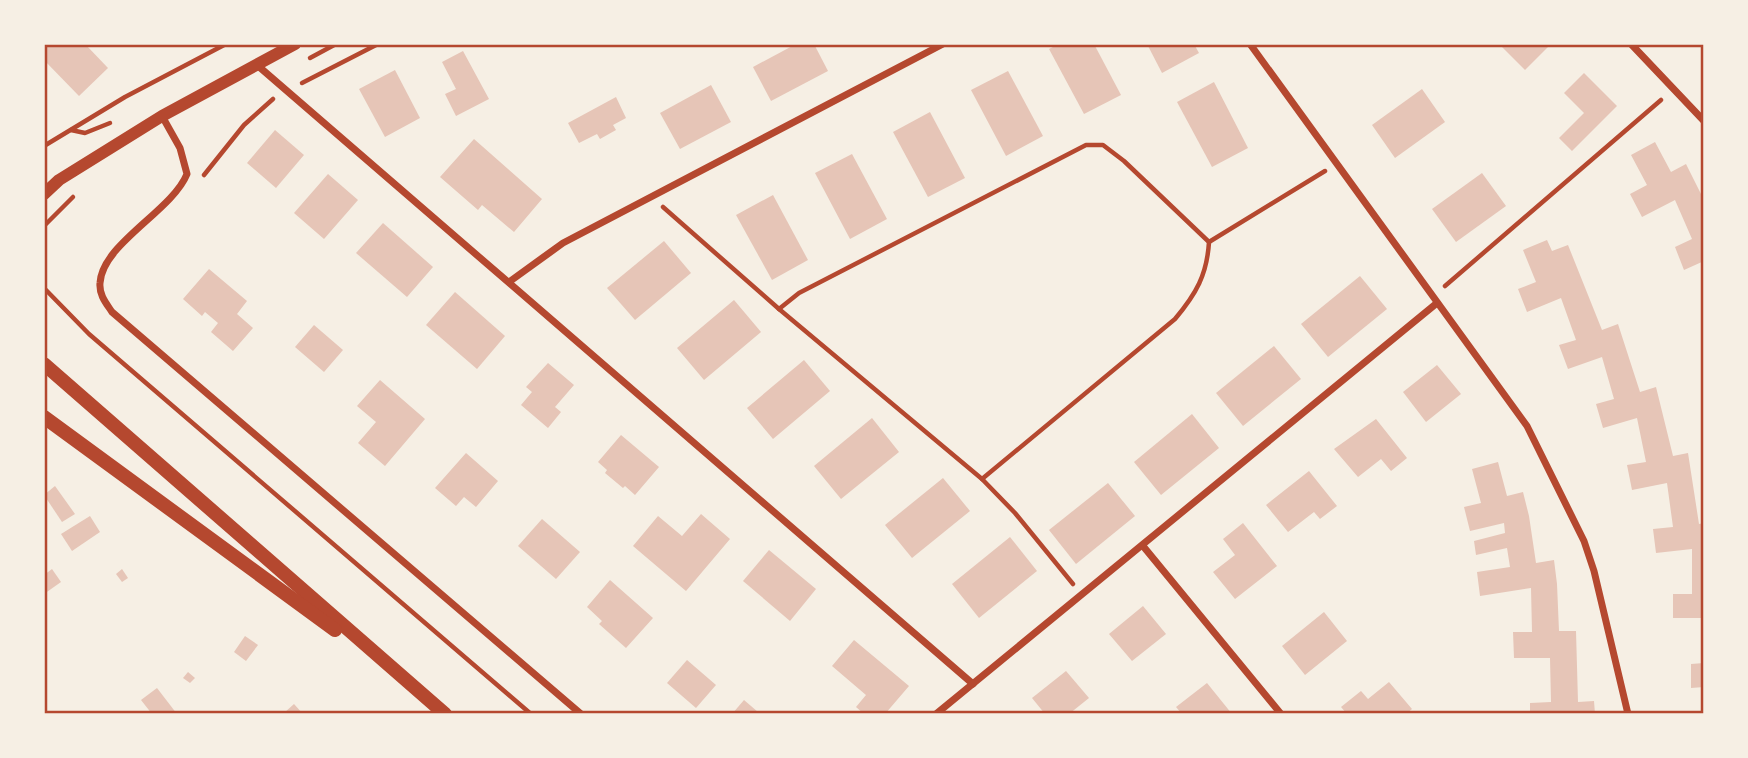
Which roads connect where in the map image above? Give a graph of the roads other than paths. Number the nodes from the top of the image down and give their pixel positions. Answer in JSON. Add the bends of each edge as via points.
{"nodes":[{"id":1,"x":295,"y":44,"type":"edge"},
{"id":2,"x":943,"y":44,"type":"edge"},
{"id":3,"x":1250,"y":44,"type":"edge"},
{"id":4,"x":1631,"y":44,"type":"edge"},
{"id":5,"x":257,"y":65,"type":"junction"},
{"id":6,"x":162,"y":116,"type":"junction"},
{"id":7,"x":1704,"y":121,"type":"edge"},
{"id":8,"x":44,"y":194,"type":"edge"},
{"id":9,"x":509,"y":282,"type":"junction"},
{"id":10,"x":1437,"y":303,"type":"junction"},
{"id":11,"x":44,"y":364,"type":"edge"},
{"id":12,"x":44,"y":416,"type":"edge"},
{"id":13,"x":1143,"y":546,"type":"junction"},
{"id":14,"x":973,"y":684,"type":"junction"},
{"id":15,"x":413,"y":687,"type":"junction"},
{"id":16,"x":445,"y":714,"type":"edge"},
{"id":17,"x":581,"y":714,"type":"edge"},
{"id":18,"x":936,"y":714,"type":"edge"},
{"id":19,"x":1282,"y":714,"type":"edge"},
{"id":20,"x":1628,"y":714,"type":"edge"}],
"edges":[{"from":1,"to":5,"type":"street"},
{"from":2,"to":9,"type":"street","via":[[563,243]]},
{"from":3,"to":10,"type":"street"},
{"from":4,"to":7,"type":"street"},
{"from":5,"to":6,"type":"street"},
{"from":5,"to":9,"type":"street"},
{"from":6,"to":8,"type":"street"},
{"from":6,"to":17,"type":"street","via":[[187,174],[184,183],[103,267],[102,296],[112,312]]},
{"from":9,"to":14,"type":"street"},
{"from":10,"to":13,"type":"street"},
{"from":10,"to":20,"type":"street","via":[[1527,426],[1570,511],[1594,571]]},
{"from":11,"to":15,"type":"main road"},
{"from":12,"to":15,"type":"main road"},
{"from":13,"to":14,"type":"street"},
{"from":13,"to":19,"type":"street"},
{"from":14,"to":18,"type":"street"},
{"from":15,"to":16,"type":"main road"}]}
